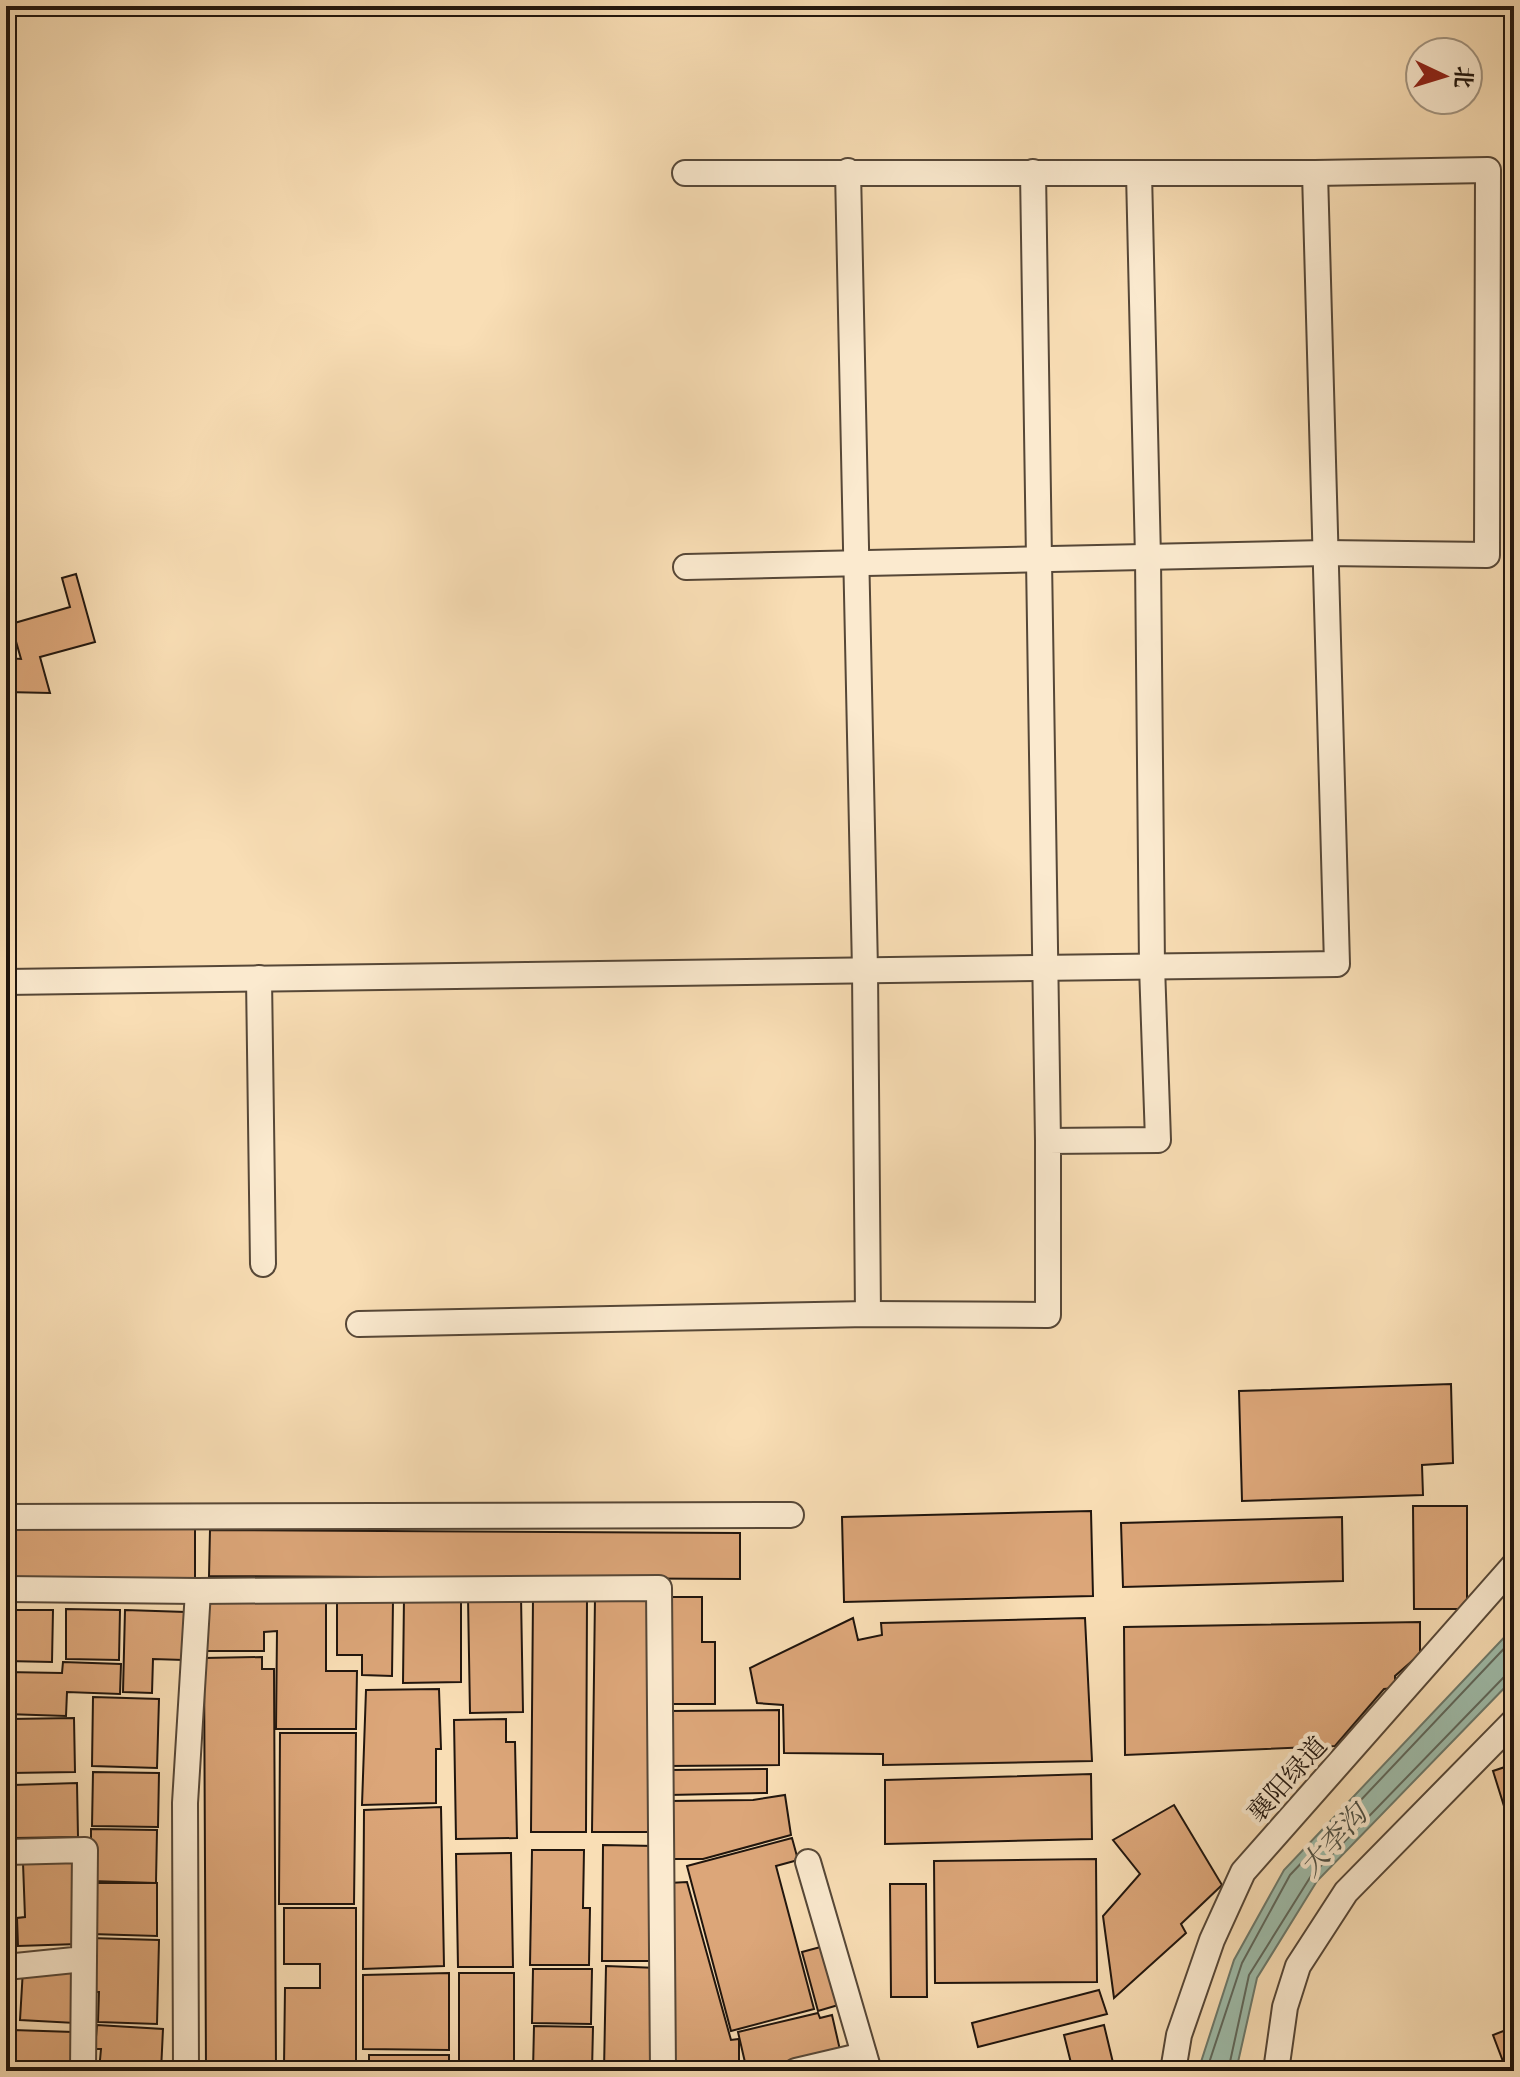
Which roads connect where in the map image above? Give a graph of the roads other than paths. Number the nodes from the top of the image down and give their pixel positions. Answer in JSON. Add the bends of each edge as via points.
{"nodes":[{"id":1,"x":848,"y":171,"type":"junction"},
{"id":2,"x":1033,"y":172,"type":"junction"},
{"id":3,"x":685,"y":173,"type":"dead end"},
{"id":4,"x":1139,"y":173,"type":"junction"},
{"id":5,"x":1315,"y":173,"type":"junction"},
{"id":6,"x":1325,"y":553,"type":"junction"},
{"id":7,"x":1148,"y":558,"type":"junction"},
{"id":8,"x":1039,"y":560,"type":"junction"},
{"id":9,"x":856,"y":563,"type":"junction"},
{"id":10,"x":686,"y":567,"type":"dead end"},
{"id":11,"x":1152,"y":966,"type":"junction"},
{"id":12,"x":1044,"y":969,"type":"junction"},
{"id":13,"x":865,"y":970,"type":"junction"},
{"id":14,"x":259,"y":978,"type":"junction"},
{"id":15,"x":6,"y":982,"type":"edge"},
{"id":16,"x":1048,"y":1141,"type":"junction"},
{"id":17,"x":263,"y":1264,"type":"dead end"},
{"id":18,"x":868,"y":1314,"type":"junction"},
{"id":19,"x":359,"y":1324,"type":"dead end"},
{"id":20,"x":791,"y":1515,"type":"dead end"},
{"id":21,"x":6,"y":1517,"type":"edge"},
{"id":22,"x":1514,"y":1565,"type":"edge"},
{"id":23,"x":6,"y":1589,"type":"edge"},
{"id":24,"x":198,"y":1591,"type":"junction"},
{"id":25,"x":1514,"y":1721,"type":"edge"},
{"id":26,"x":6,"y":1852,"type":"edge"},
{"id":27,"x":808,"y":1862,"type":"dead end"},
{"id":28,"x":84,"y":1959,"type":"junction"},
{"id":29,"x":6,"y":1967,"type":"edge"},
{"id":30,"x":867,"y":2063,"type":"edge"},
{"id":31,"x":83,"y":2071,"type":"edge"},
{"id":32,"x":186,"y":2071,"type":"edge"},
{"id":33,"x":663,"y":2071,"type":"edge"},
{"id":34,"x":796,"y":2071,"type":"edge"},
{"id":35,"x":1173,"y":2071,"type":"edge"},
{"id":36,"x":1276,"y":2071,"type":"edge"}],
"edges":[{"from":1,"to":2,"type":"street"},
{"from":1,"to":3,"type":"street"},
{"from":1,"to":9,"type":"street"},
{"from":2,"to":4,"type":"street"},
{"from":2,"to":8,"type":"street"},
{"from":4,"to":5,"type":"street"},
{"from":4,"to":7,"type":"street"},
{"from":5,"to":6,"type":"street"},
{"from":5,"to":6,"type":"street","via":[[1488,170],[1487,555]]},
{"from":6,"to":7,"type":"street"},
{"from":6,"to":11,"type":"street","via":[[1337,964]]},
{"from":7,"to":8,"type":"street"},
{"from":7,"to":11,"type":"street"},
{"from":8,"to":9,"type":"street"},
{"from":8,"to":12,"type":"street"},
{"from":9,"to":10,"type":"street"},
{"from":9,"to":13,"type":"street"},
{"from":11,"to":12,"type":"street"},
{"from":11,"to":16,"type":"street","via":[[1158,1140]]},
{"from":12,"to":13,"type":"street"},
{"from":12,"to":16,"type":"street"},
{"from":13,"to":14,"type":"street"},
{"from":13,"to":18,"type":"street"},
{"from":14,"to":15,"type":"street"},
{"from":14,"to":17,"type":"street"},
{"from":16,"to":18,"type":"street","via":[[1048,1315]]},
{"from":18,"to":19,"type":"street"},
{"from":20,"to":21,"type":"street"},
{"from":22,"to":35,"type":"street","name":"襄阳绿道","via":[[1243,1872],[1212,1940],[1179,2035]]},
{"from":23,"to":24,"type":"street"},
{"from":24,"to":32,"type":"street","via":[[185,1803]]},
{"from":24,"to":33,"type":"street","via":[[659,1588]]},
{"from":25,"to":36,"type":"street","via":[[1346,1892],[1298,1966],[1285,2007]]},
{"from":26,"to":28,"type":"street","via":[[85,1850]]},
{"from":27,"to":30,"type":"street"},
{"from":28,"to":29,"type":"street"},
{"from":28,"to":31,"type":"street"},
{"from":30,"to":34,"type":"street"}]}
